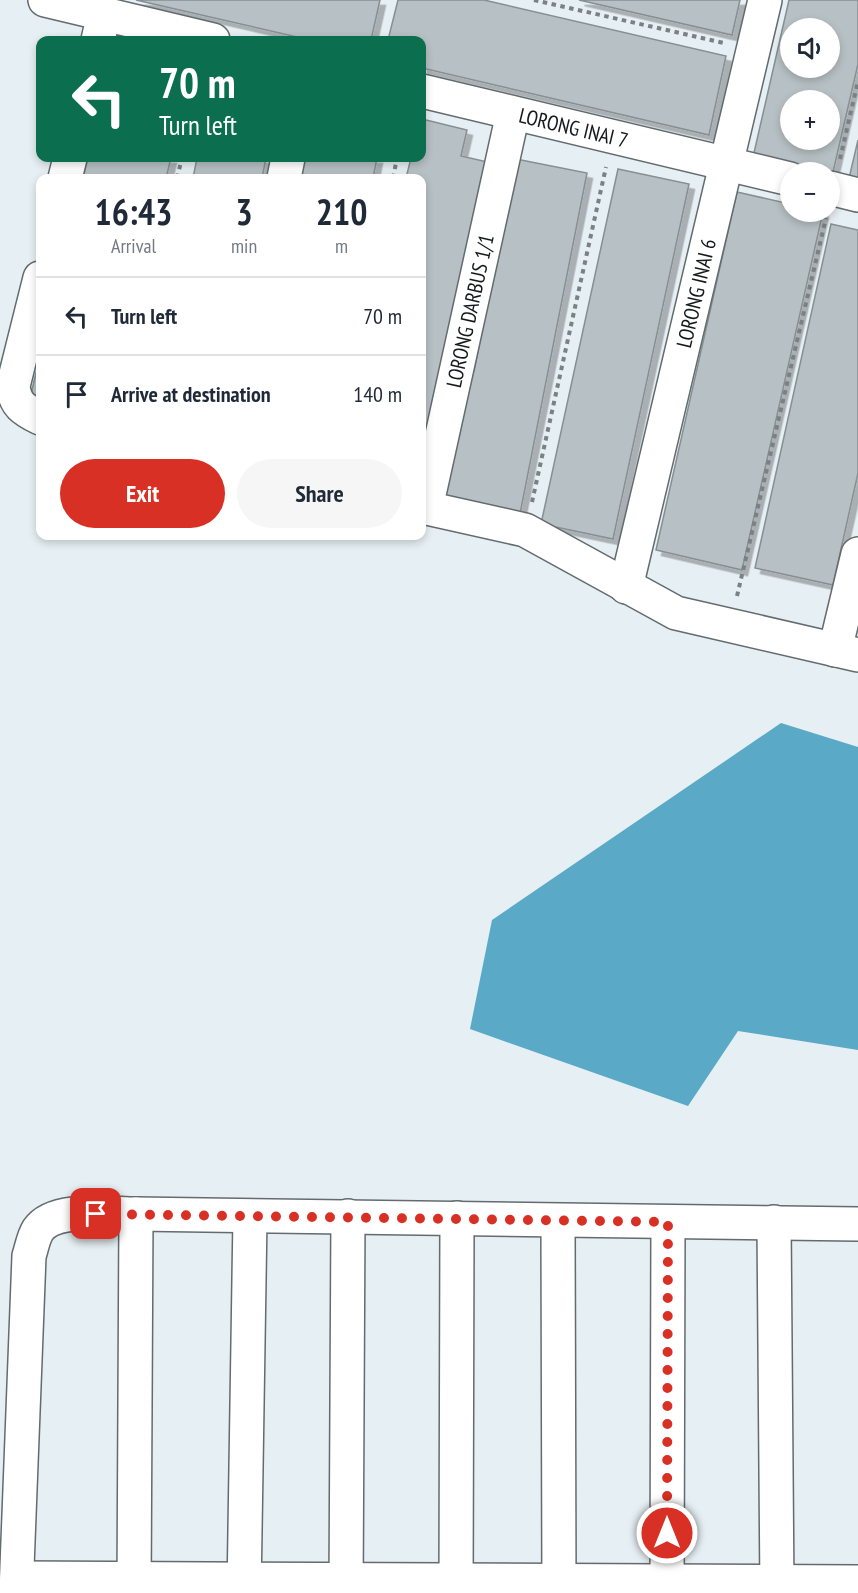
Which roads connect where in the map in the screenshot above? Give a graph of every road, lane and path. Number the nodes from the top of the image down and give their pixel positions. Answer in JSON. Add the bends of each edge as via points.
{"nodes":[{"id":1,"x":45,"y":0,"type":"edge"},
{"id":2,"x":534,"y":0,"type":"edge"},
{"id":3,"x":765,"y":0,"type":"edge"},
{"id":4,"x":101,"y":27,"type":"edge"},
{"id":5,"x":179,"y":36,"type":"edge"},
{"id":6,"x":753,"y":50,"type":"junction"},
{"id":7,"x":858,"y":81,"type":"edge"},
{"id":8,"x":426,"y":92,"type":"edge"},
{"id":9,"x":513,"y":113,"type":"junction"},
{"id":10,"x":612,"y":137,"type":"junction"},
{"id":11,"x":725,"y":164,"type":"junction"},
{"id":12,"x":780,"y":177,"type":"edge"},
{"id":13,"x":840,"y":180,"type":"edge"},
{"id":14,"x":831,"y":222,"type":"edge"},
{"id":15,"x":36,"y":294,"type":"edge"},
{"id":16,"x":30,"y":412,"type":"edge"},
{"id":17,"x":426,"y":498,"type":"edge"},
{"id":18,"x":426,"y":507,"type":"edge"},
{"id":19,"x":525,"y":530,"type":"junction"},
{"id":20,"x":858,"y":554,"type":"edge"},
{"id":21,"x":626,"y":587,"type":"junction"},
{"id":22,"x":730,"y":626,"type":"junction"},
{"id":23,"x":846,"y":653,"type":"edge"},
{"id":24,"x":136,"y":1214,"type":"junction"},
{"id":25,"x":348,"y":1216,"type":"junction"},
{"id":26,"x":250,"y":1217,"type":"junction"},
{"id":27,"x":457,"y":1218,"type":"junction"},
{"id":28,"x":558,"y":1222,"type":"junction"},
{"id":29,"x":668,"y":1222,"type":"junction"},
{"id":30,"x":774,"y":1222,"type":"junction"},
{"id":31,"x":858,"y":1224,"type":"edge"},
{"id":32,"x":858,"y":1582,"type":"edge"},
{"id":33,"x":17,"y":1586,"type":"edge"},
{"id":34,"x":134,"y":1586,"type":"edge"},
{"id":35,"x":244,"y":1586,"type":"edge"},
{"id":36,"x":346,"y":1586,"type":"edge"},
{"id":37,"x":456,"y":1586,"type":"edge"},
{"id":38,"x":559,"y":1586,"type":"edge"},
{"id":39,"x":667,"y":1587,"type":"edge"},
{"id":40,"x":777,"y":1587,"type":"edge"}],
"edges":[{"from":1,"to":4,"type":"street"},
{"from":2,"to":6,"type":"path"},
{"from":3,"to":6,"type":"street","name":"LORONG INAI 6"},
{"from":4,"to":5,"type":"street"},
{"from":6,"to":11,"type":"street","name":"LORONG INAI 6"},
{"from":7,"to":13,"type":"path"},
{"from":8,"to":9,"type":"street","name":"LORONG INAI 7"},
{"from":9,"to":10,"type":"street","name":"LORONG INAI 7"},
{"from":9,"to":17,"type":"street","name":"LORONG DARBUS 1/1"},
{"from":10,"to":11,"type":"street","name":"LORONG INAI 7"},
{"from":10,"to":19,"type":"path"},
{"from":11,"to":12,"type":"street","name":"LORONG INAI 7"},
{"from":11,"to":21,"type":"street","name":"LORONG INAI 6"},
{"from":14,"to":22,"type":"path"},
{"from":15,"to":16,"type":"street","via":[[13,386],[14,398]]},
{"from":18,"to":19,"type":"street"},
{"from":19,"to":21,"type":"street"},
{"from":20,"to":23,"type":"street"},
{"from":21,"to":22,"type":"street","via":[[676,613]]},
{"from":22,"to":23,"type":"street"},
{"from":24,"to":26,"type":"street"},
{"from":24,"to":33,"type":"street","via":[[60,1215],[44,1224],[33,1239],[29,1256]]},
{"from":24,"to":34,"type":"street"},
{"from":25,"to":26,"type":"street"},
{"from":25,"to":27,"type":"street"},
{"from":25,"to":36,"type":"street"},
{"from":26,"to":35,"type":"street"},
{"from":27,"to":28,"type":"street"},
{"from":27,"to":37,"type":"street"},
{"from":28,"to":29,"type":"street"},
{"from":28,"to":38,"type":"street"},
{"from":29,"to":30,"type":"street"},
{"from":29,"to":39,"type":"street"},
{"from":30,"to":31,"type":"street"},
{"from":30,"to":40,"type":"street"},
{"from":32,"to":40,"type":"street"},
{"from":33,"to":34,"type":"street"},
{"from":34,"to":35,"type":"street"},
{"from":35,"to":36,"type":"street"},
{"from":36,"to":37,"type":"street"},
{"from":37,"to":38,"type":"street"},
{"from":38,"to":39,"type":"street"},
{"from":39,"to":40,"type":"street"}]}
